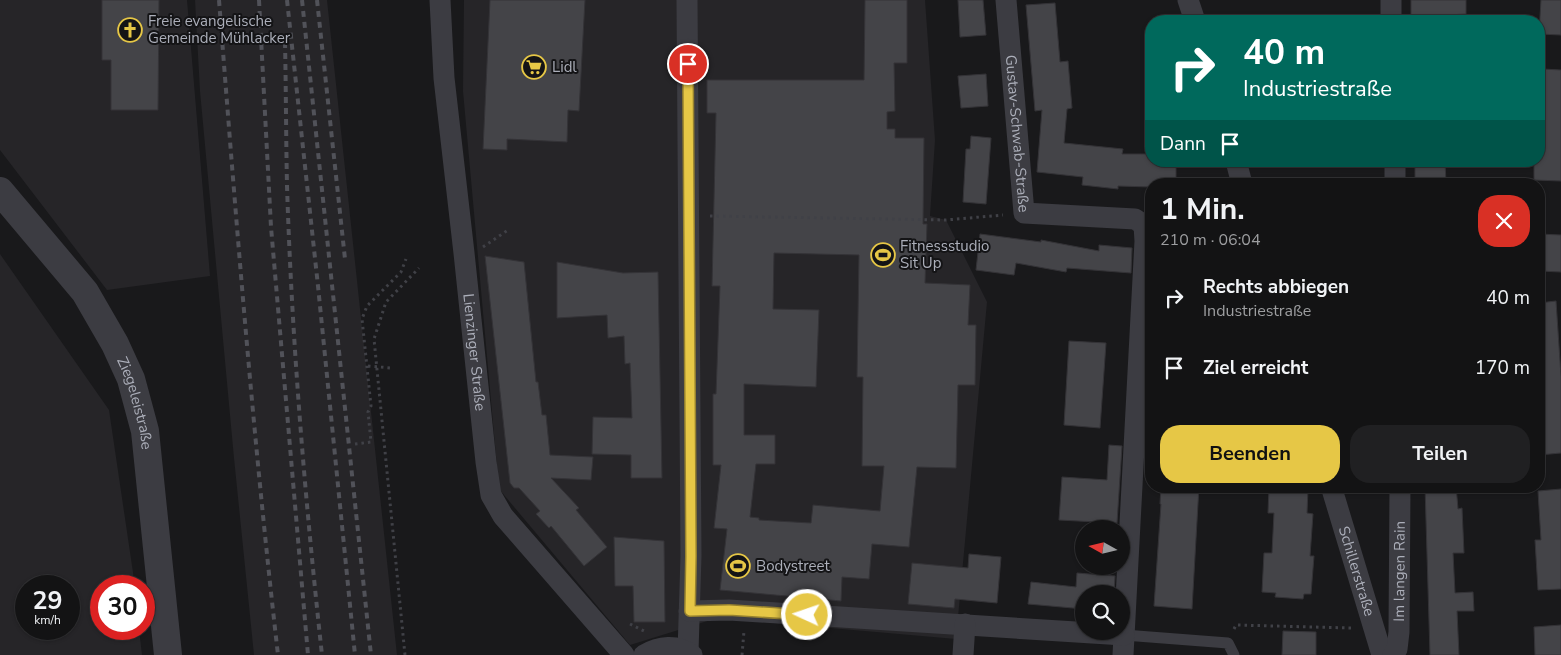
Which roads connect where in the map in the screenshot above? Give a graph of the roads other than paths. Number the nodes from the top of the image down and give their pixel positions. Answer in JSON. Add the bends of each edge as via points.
{"nodes":[{"id":1,"x":440,"y":0,"type":"edge"},
{"id":2,"x":687,"y":0,"type":"edge"},
{"id":3,"x":1006,"y":0,"type":"edge"},
{"id":4,"x":1188,"y":0,"type":"edge"},
{"id":5,"x":1390,"y":0,"type":"edge"},
{"id":6,"x":1192,"y":15,"type":"edge"},
{"id":7,"x":1391,"y":15,"type":"edge"},
{"id":8,"x":0,"y":191,"type":"edge"},
{"id":9,"x":1145,"y":233,"type":"edge"},
{"id":10,"x":1145,"y":259,"type":"edge"},
{"id":11,"x":1333,"y":493,"type":"edge"},
{"id":12,"x":1400,"y":493,"type":"edge"},
{"id":13,"x":690,"y":611,"type":"junction"},
{"id":14,"x":965,"y":624,"type":"junction"},
{"id":15,"x":1123,"y":645,"type":"edge"},
{"id":16,"x":690,"y":653,"type":"edge"},
{"id":17,"x":168,"y":655,"type":"edge"},
{"id":18,"x":624,"y":655,"type":"edge"},
{"id":19,"x":644,"y":655,"type":"edge"},
{"id":20,"x":963,"y":655,"type":"edge"},
{"id":21,"x":1234,"y":655,"type":"edge"},
{"id":22,"x":1382,"y":655,"type":"edge"},
{"id":23,"x":1393,"y":655,"type":"edge"}],
"edges":[{"from":1,"to":18,"type":"street","name":"Lienzinger Straße","via":[[444,78],[491,495],[503,516]]},
{"from":2,"to":13,"type":"street"},
{"from":3,"to":9,"type":"street","name":"Gustav-Schwab-Straße","via":[[1024,213],[1135,219],[1144,225]]},
{"from":4,"to":6,"type":"street"},
{"from":5,"to":7,"type":"street"},
{"from":8,"to":17,"type":"street","name":"Ziegeleistraße","via":[[85,292],[131,379],[145,431]]},
{"from":10,"to":15,"type":"street","name":"Gustav-Schwab-Straße"},
{"from":11,"to":22,"type":"street","name":"Schillerstraße"},
{"from":12,"to":23,"type":"street","name":"Im langen Rain","via":[[1399,632]]},
{"from":13,"to":14,"type":"street","via":[[729,610]]},
{"from":13,"to":16,"type":"street"},
{"from":14,"to":15,"type":"street"},
{"from":14,"to":20,"type":"street"},
{"from":15,"to":21,"type":"lane","via":[[1228,643]]},
{"from":16,"to":19,"type":"street","via":[[664,647]]}]}
